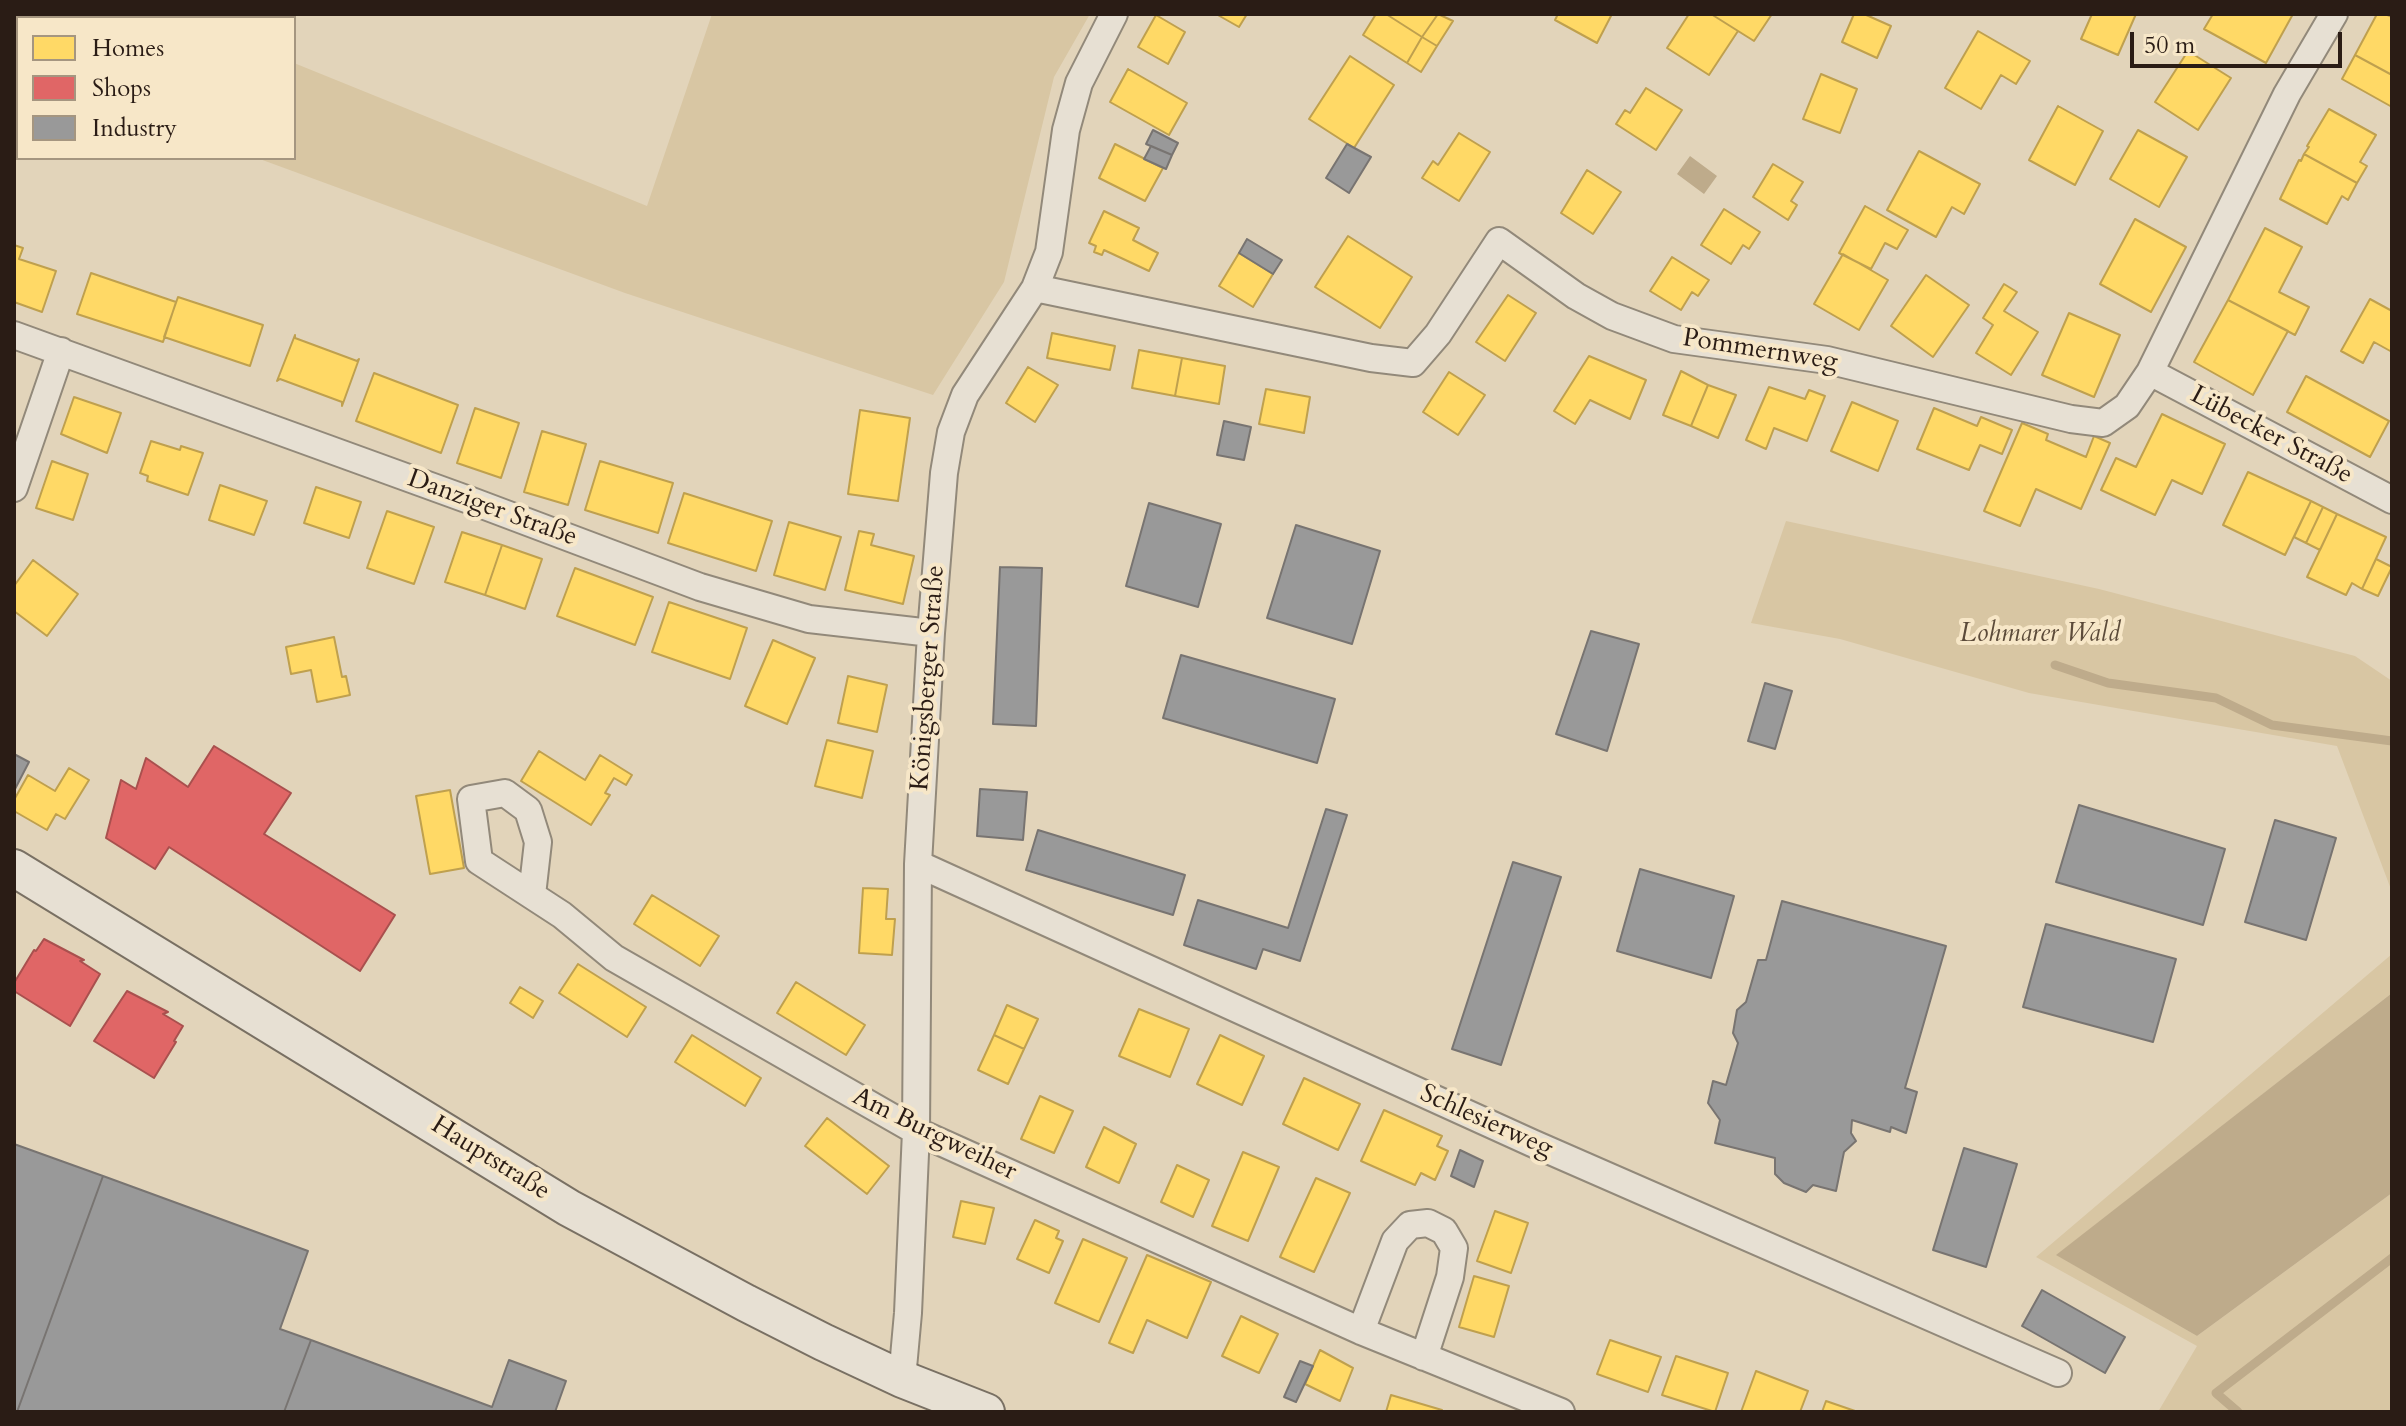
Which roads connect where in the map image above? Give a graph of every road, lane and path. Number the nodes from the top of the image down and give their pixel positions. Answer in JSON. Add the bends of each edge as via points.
{"nodes":[{"id":1,"x":1114,"y":14,"type":"edge"},
{"id":2,"x":2334,"y":14,"type":"edge"},
{"id":3,"x":1035,"y":288,"type":"junction"},
{"id":4,"x":14,"y":335,"type":"edge"},
{"id":5,"x":61,"y":351,"type":"junction"},
{"id":6,"x":2150,"y":372,"type":"junction"},
{"id":7,"x":14,"y":488,"type":"edge"},
{"id":8,"x":2392,"y":500,"type":"edge"},
{"id":9,"x":931,"y":633,"type":"junction"},
{"id":10,"x":918,"y":864,"type":"junction"},
{"id":11,"x":14,"y":868,"type":"edge"},
{"id":12,"x":532,"y":895,"type":"dead end"},
{"id":13,"x":916,"y":1131,"type":"junction"},
{"id":14,"x":1361,"y":1331,"type":"junction"},
{"id":15,"x":1424,"y":1357,"type":"junction"},
{"id":16,"x":2058,"y":1373,"type":"dead end"},
{"id":17,"x":902,"y":1379,"type":"junction"},
{"id":18,"x":986,"y":1412,"type":"edge"},
{"id":19,"x":1561,"y":1412,"type":"edge"}],
"edges":[{"from":1,"to":3,"type":"street","name":"Königsberger Straße","via":[[1079,83],[1066,130],[1049,252]]},
{"from":2,"to":6,"type":"street","name":"Pommernweg","via":[[2287,94]]},
{"from":3,"to":6,"type":"street","name":"Pommernweg","via":[[1413,363],[1499,241],[1576,296],[1674,339],[1827,360],[2071,419],[2103,423],[2127,406]]},
{"from":3,"to":9,"type":"street","name":"Königsberger Straße","via":[[965,395],[951,432]]},
{"from":4,"to":5,"type":"street","name":"Danziger Straße"},
{"from":5,"to":7,"type":"street"},
{"from":5,"to":9,"type":"street","name":"Danziger Straße","via":[[700,587],[809,619]]},
{"from":6,"to":8,"type":"street","name":"Lübecker Straße"},
{"from":9,"to":10,"type":"street","name":"Königsberger Straße"},
{"from":10,"to":13,"type":"street","name":"Königsberger Straße"},
{"from":10,"to":16,"type":"street","name":"Schlesierweg","via":[[1532,1143]]},
{"from":11,"to":17,"type":"main road","name":"Hauptstraße","via":[[569,1208],[758,1310]]},
{"from":12,"to":13,"type":"street","name":"Am Burgweiher","via":[[614,958]]},
{"from":13,"to":14,"type":"street","name":"Am Burgweiher"},
{"from":13,"to":17,"type":"street","name":"Königsberger Straße"},
{"from":14,"to":15,"type":"street","name":"Am Burgweiher"},
{"from":14,"to":15,"type":"street","via":[[1395,1241],[1410,1225],[1428,1223],[1444,1231],[1454,1248]]},
{"from":15,"to":19,"type":"street","name":"Am Burgweiher"},
{"from":17,"to":18,"type":"main road","name":"Hauptstraße"}]}
